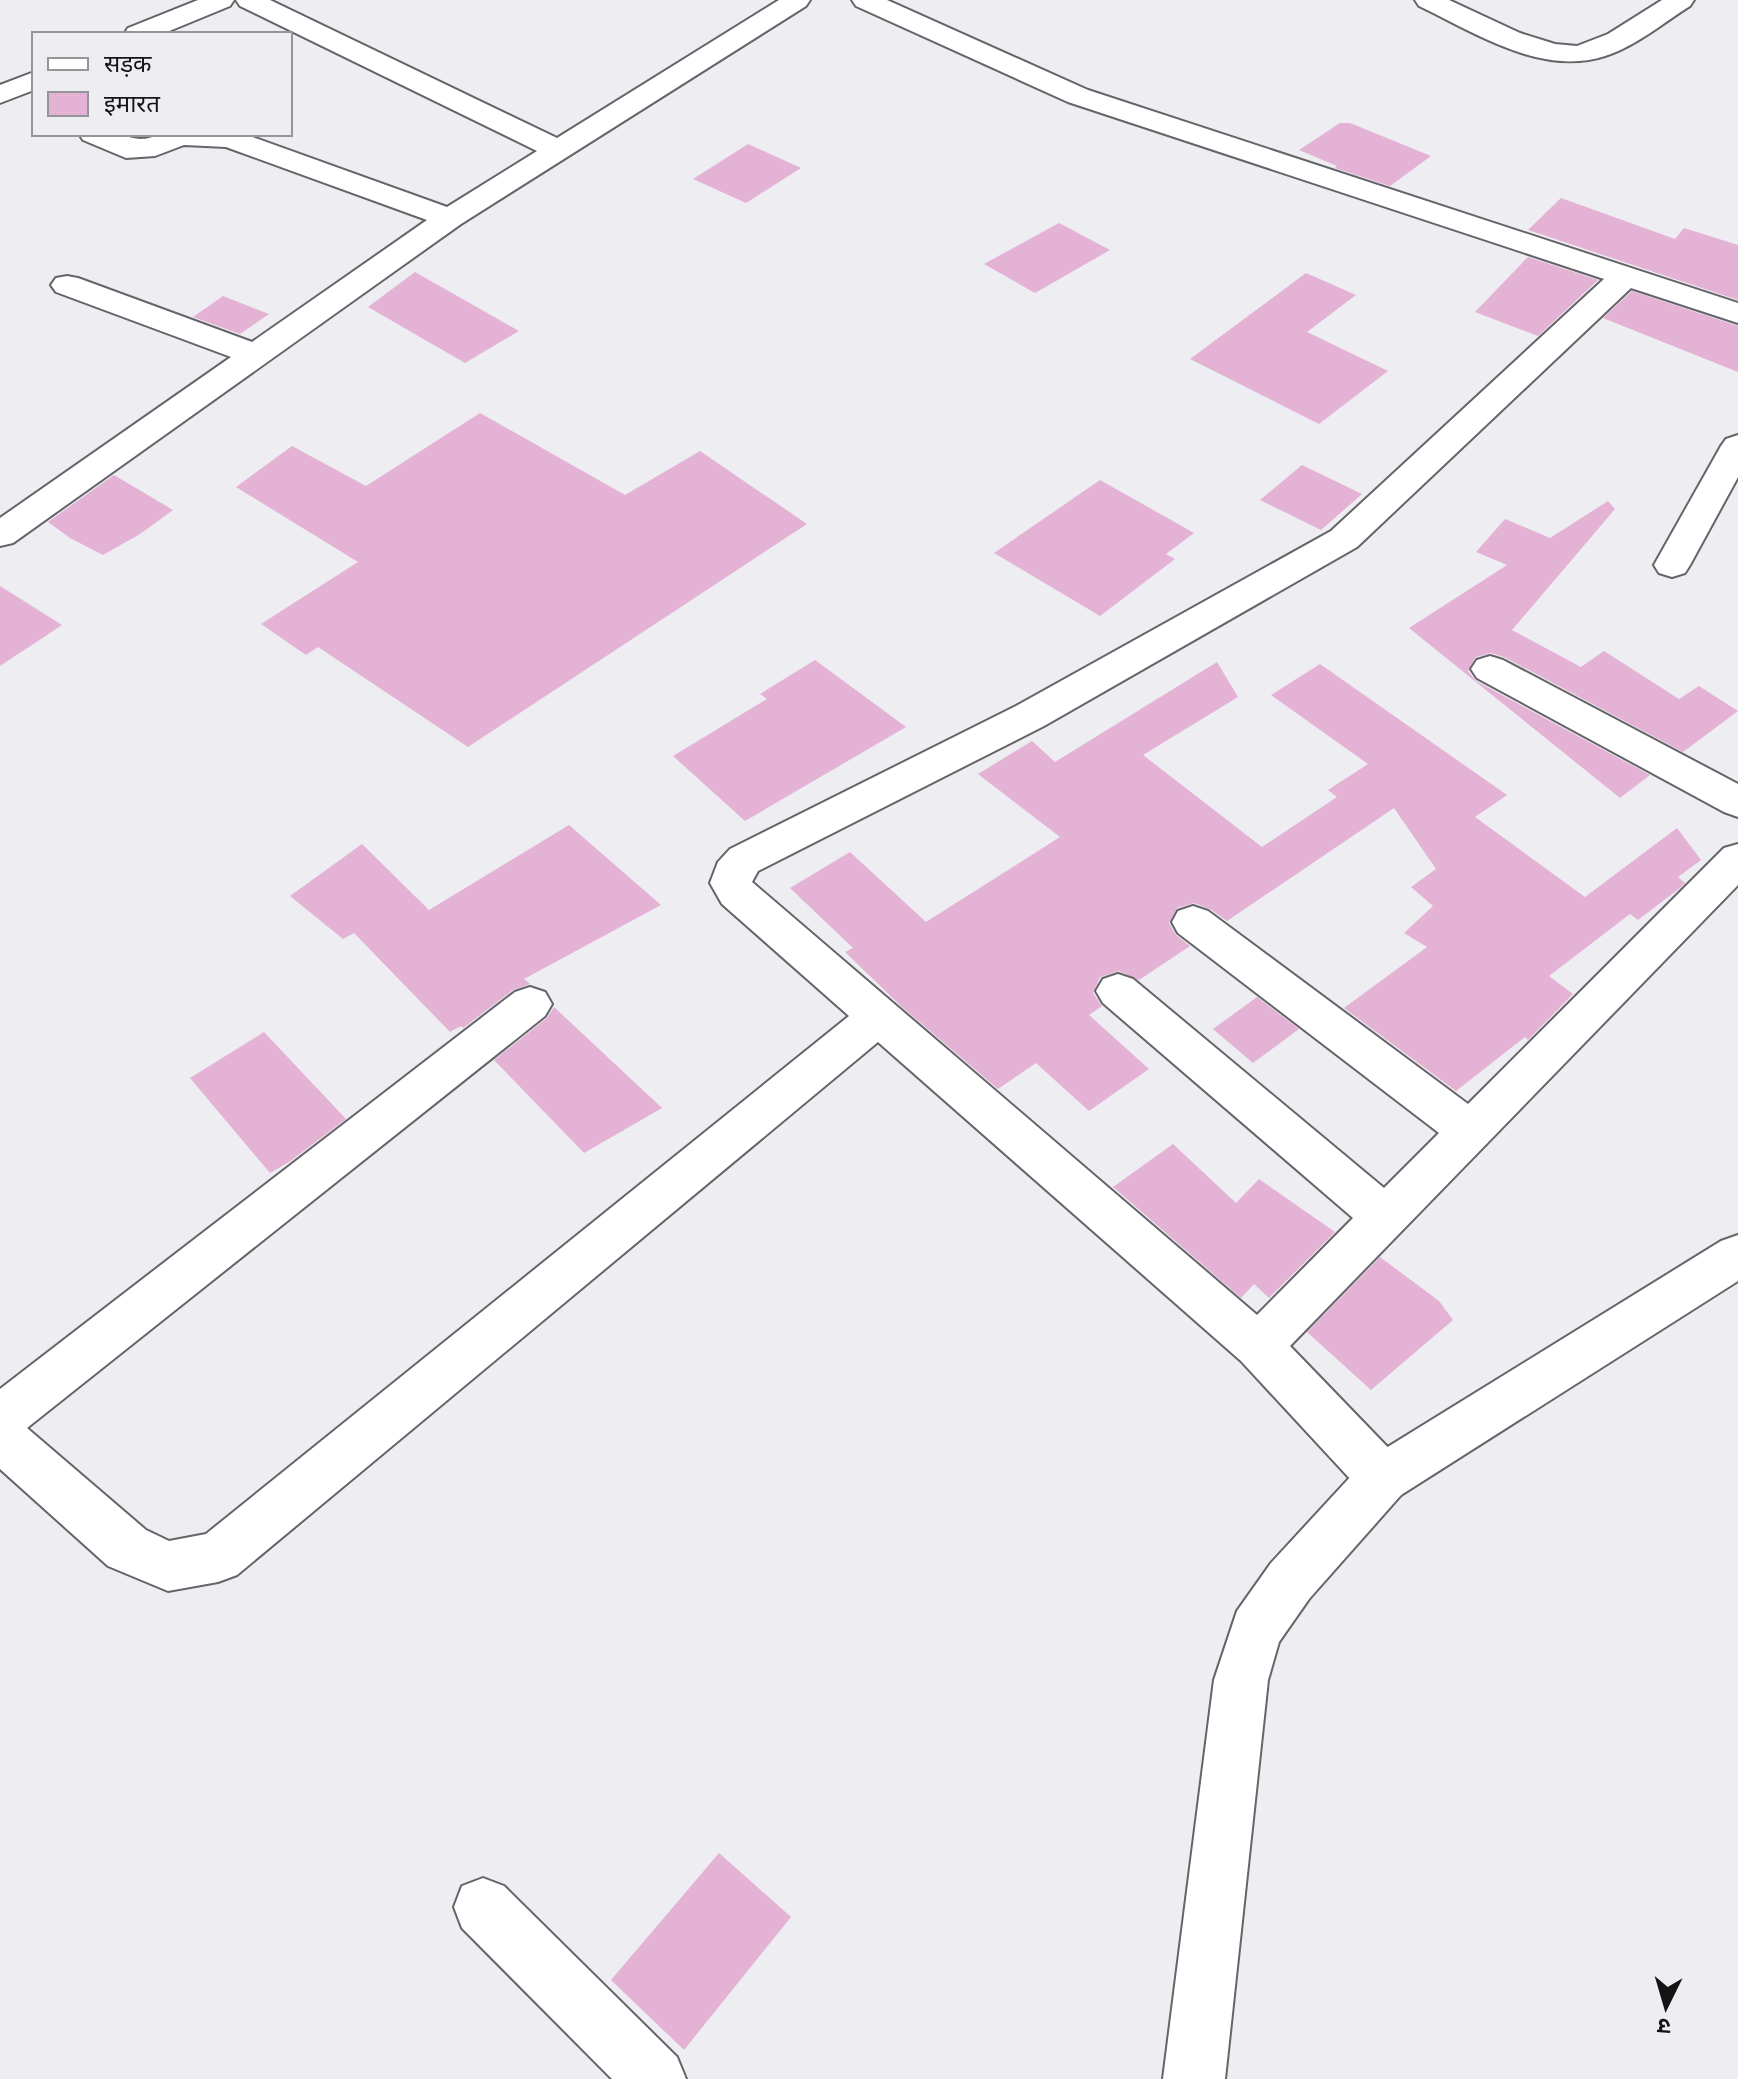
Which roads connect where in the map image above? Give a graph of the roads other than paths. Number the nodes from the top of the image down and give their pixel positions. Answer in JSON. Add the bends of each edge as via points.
{"nodes":[{"id":1,"x":221,"y":0,"type":"edge"},
{"id":2,"x":249,"y":0,"type":"edge"},
{"id":3,"x":797,"y":0,"type":"edge"},
{"id":4,"x":865,"y":0,"type":"edge"},
{"id":5,"x":1428,"y":0,"type":"edge"},
{"id":6,"x":1681,"y":0,"type":"edge"},
{"id":7,"x":143,"y":32,"type":"edge"},
{"id":8,"x":97,"y":136,"type":"edge"},
{"id":9,"x":191,"y":136,"type":"edge"},
{"id":10,"x":210,"y":136,"type":"edge"},
{"id":11,"x":556,"y":149,"type":"junction"},
{"id":12,"x":450,"y":218,"type":"junction"},
{"id":13,"x":1625,"y":277,"type":"junction"},
{"id":14,"x":67,"y":285,"type":"dead end"},
{"id":15,"x":1738,"y":313,"type":"edge"},
{"id":16,"x":254,"y":354,"type":"junction"},
{"id":17,"x":1738,"y":446,"type":"edge"},
{"id":18,"x":0,"y":535,"type":"edge"},
{"id":19,"x":1672,"y":565,"type":"dead end"},
{"id":20,"x":1490,"y":669,"type":"dead end"},
{"id":21,"x":1738,"y":802,"type":"edge"},
{"id":22,"x":1738,"y":859,"type":"edge"},
{"id":23,"x":1193,"y":922,"type":"dead end"},
{"id":24,"x":1118,"y":991,"type":"dead end"},
{"id":25,"x":530,"y":1004,"type":"dead end"},
{"id":26,"x":879,"y":1016,"type":"junction"},
{"id":27,"x":1470,"y":1131,"type":"junction"},
{"id":28,"x":1384,"y":1216,"type":"junction"},
{"id":29,"x":1738,"y":1256,"type":"edge"},
{"id":30,"x":1258,"y":1346,"type":"junction"},
{"id":31,"x":0,"y":1419,"type":"edge"},
{"id":32,"x":0,"y":1437,"type":"edge"},
{"id":33,"x":1383,"y":1478,"type":"junction"},
{"id":34,"x":483,"y":1907,"type":"dead end"},
{"id":35,"x":655,"y":2079,"type":"edge"},
{"id":36,"x":1194,"y":2079,"type":"edge"}],
"edges":[{"from":1,"to":7,"type":"street"},
{"from":2,"to":11,"type":"street"},
{"from":3,"to":11,"type":"street"},
{"from":4,"to":13,"type":"street","via":[[1078,96]]},
{"from":5,"to":6,"type":"street","via":[[1533,48],[1568,55],[1597,50]]},
{"from":8,"to":9,"type":"street","via":[[126,149]]},
{"from":10,"to":12,"type":"street"},
{"from":11,"to":12,"type":"street"},
{"from":12,"to":16,"type":"street"},
{"from":13,"to":15,"type":"street"},
{"from":13,"to":26,"type":"street","via":[[1344,539],[1030,716],[744,860],[733,873],[737,893]]},
{"from":14,"to":16,"type":"street"},
{"from":16,"to":18,"type":"street"},
{"from":17,"to":19,"type":"street"},
{"from":20,"to":21,"type":"street"},
{"from":22,"to":27,"type":"street"},
{"from":23,"to":27,"type":"street"},
{"from":24,"to":28,"type":"street"},
{"from":25,"to":31,"type":"street"},
{"from":26,"to":30,"type":"street"},
{"from":26,"to":32,"type":"street","via":[[218,1557],[168,1566],[127,1548]]},
{"from":27,"to":28,"type":"street"},
{"from":28,"to":30,"type":"street"},
{"from":29,"to":33,"type":"street"},
{"from":30,"to":33,"type":"street"},
{"from":33,"to":36,"type":"street","via":[[1290,1581],[1256,1630],[1241,1680]]},
{"from":34,"to":35,"type":"street"}]}
